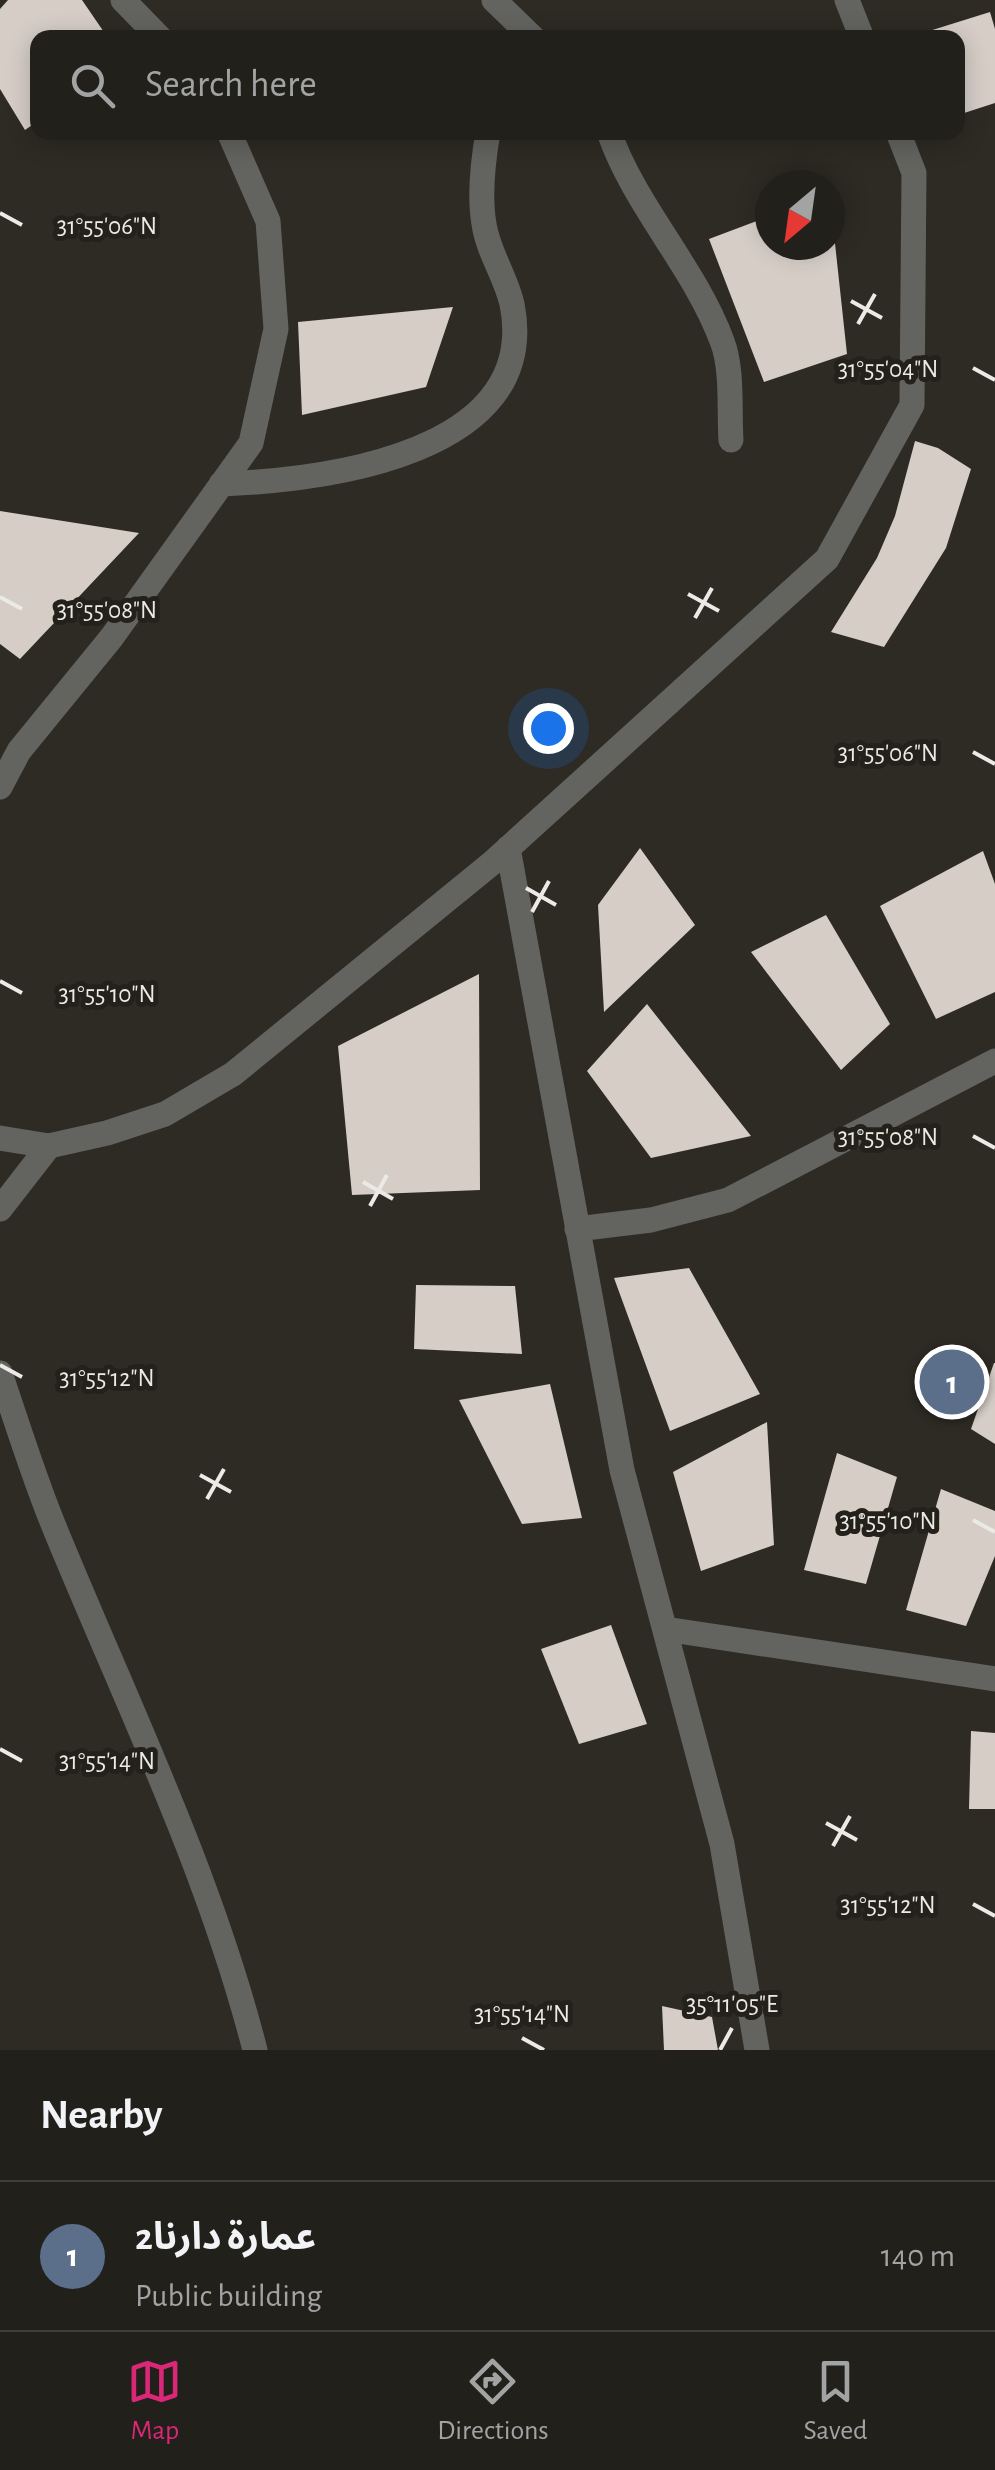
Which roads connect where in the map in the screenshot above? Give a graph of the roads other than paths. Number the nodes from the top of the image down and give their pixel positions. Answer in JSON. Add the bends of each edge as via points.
{"nodes":[{"id":1,"x":123,"y":0,"type":"edge"},
{"id":2,"x":847,"y":0,"type":"edge"},
{"id":3,"x":152,"y":30,"type":"edge"},
{"id":4,"x":859,"y":30,"type":"edge"},
{"id":5,"x":233,"y":140,"type":"edge"},
{"id":6,"x":488,"y":140,"type":"edge"},
{"id":7,"x":612,"y":140,"type":"edge"},
{"id":8,"x":901,"y":140,"type":"edge"},
{"id":9,"x":731,"y":440,"type":"dead end"},
{"id":10,"x":221,"y":484,"type":"junction"},
{"id":11,"x":0,"y":787,"type":"edge"},
{"id":12,"x":508,"y":848,"type":"junction"},
{"id":13,"x":995,"y":1061,"type":"edge"},
{"id":14,"x":0,"y":1138,"type":"edge"},
{"id":15,"x":49,"y":1146,"type":"junction"},
{"id":16,"x":0,"y":1209,"type":"edge"},
{"id":17,"x":578,"y":1228,"type":"junction"},
{"id":18,"x":0,"y":1373,"type":"edge"},
{"id":19,"x":665,"y":1630,"type":"junction"},
{"id":20,"x":995,"y":1679,"type":"edge"},
{"id":21,"x":255,"y":2050,"type":"edge"},
{"id":22,"x":757,"y":2050,"type":"edge"}],
"edges":[{"from":1,"to":3,"type":"street"},
{"from":2,"to":4,"type":"street"},
{"from":5,"to":10,"type":"street","via":[[268,220],[276,329],[251,443]]},
{"from":6,"to":10,"type":"street","via":[[484,225],[512,304],[514,350],[503,382],[471,421],[416,451],[286,482]]},
{"from":7,"to":9,"type":"street","via":[[622,170],[661,224],[724,344]]},
{"from":8,"to":12,"type":"street","via":[[914,173],[912,405],[827,559]]},
{"from":10,"to":11,"type":"street","via":[[112,637],[20,750]]},
{"from":12,"to":15,"type":"street","via":[[233,1074],[165,1114]]},
{"from":12,"to":17,"type":"street"},
{"from":13,"to":17,"type":"street","via":[[728,1200],[651,1220]]},
{"from":14,"to":15,"type":"street"},
{"from":15,"to":16,"type":"street"},
{"from":17,"to":19,"type":"street","via":[[622,1470]]},
{"from":18,"to":21,"type":"street","via":[[51,1520],[182,1827]]},
{"from":19,"to":20,"type":"street"},
{"from":19,"to":22,"type":"street","via":[[722,1844]]}]}
